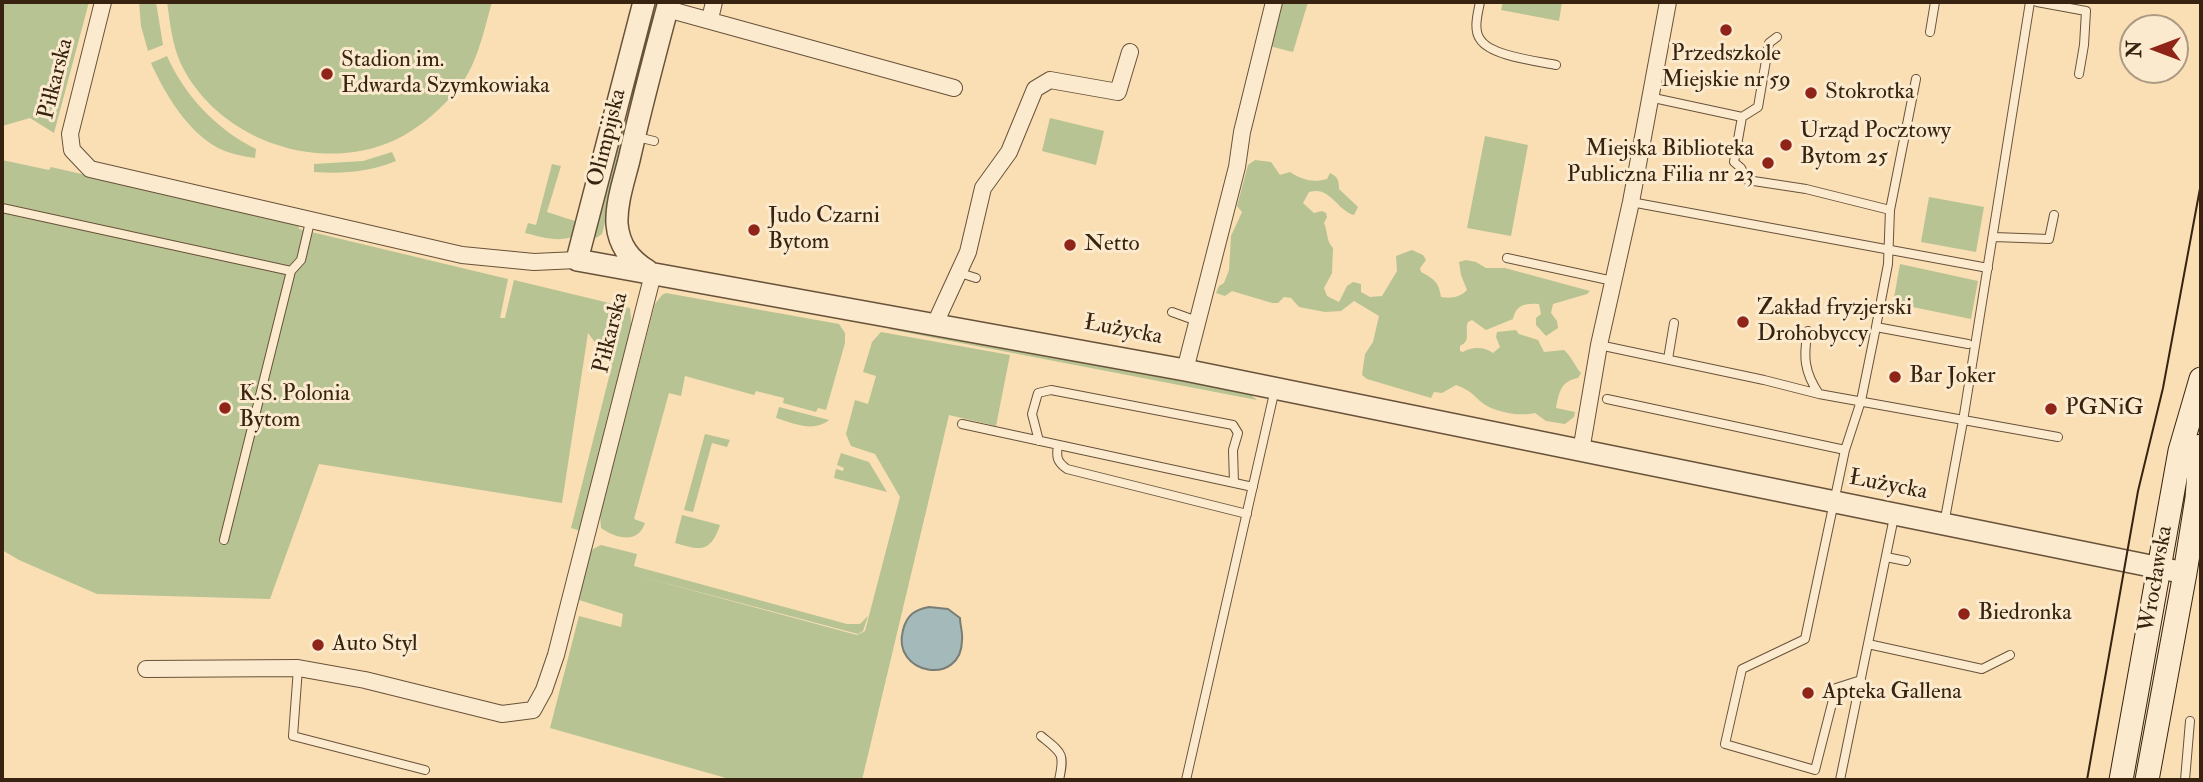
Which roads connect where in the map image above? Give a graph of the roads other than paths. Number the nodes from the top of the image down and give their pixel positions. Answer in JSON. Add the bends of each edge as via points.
{"nodes":[{"id":1,"x":103,"y":2,"type":"edge"},
{"id":2,"x":644,"y":2,"type":"edge"},
{"id":3,"x":714,"y":2,"type":"edge"},
{"id":4,"x":1274,"y":2,"type":"edge"},
{"id":5,"x":1480,"y":2,"type":"edge"},
{"id":6,"x":1668,"y":2,"type":"edge"},
{"id":7,"x":1935,"y":2,"type":"edge"},
{"id":8,"x":2030,"y":2,"type":"edge"},
{"id":9,"x":2037,"y":2,"type":"edge"},
{"id":10,"x":668,"y":5,"type":"edge"},
{"id":11,"x":710,"y":19,"type":"junction"},
{"id":12,"x":1930,"y":32,"type":"dead end"},
{"id":13,"x":1777,"y":37,"type":"dead end"},
{"id":14,"x":1130,"y":52,"type":"dead end"},
{"id":15,"x":1556,"y":65,"type":"dead end"},
{"id":16,"x":2079,"y":74,"type":"dead end"},
{"id":17,"x":1916,"y":79,"type":"dead end"},
{"id":18,"x":954,"y":88,"type":"dead end"},
{"id":19,"x":1649,"y":97,"type":"junction"},
{"id":20,"x":1742,"y":117,"type":"junction"},
{"id":21,"x":1630,"y":202,"type":"junction"},
{"id":22,"x":2,"y":208,"type":"edge"},
{"id":23,"x":1890,"y":210,"type":"junction"},
{"id":24,"x":2054,"y":215,"type":"dead end"},
{"id":25,"x":310,"y":222,"type":"junction"},
{"id":26,"x":1994,"y":237,"type":"junction"},
{"id":27,"x":1887,"y":250,"type":"junction"},
{"id":28,"x":1507,"y":258,"type":"dead end"},
{"id":29,"x":577,"y":260,"type":"junction"},
{"id":30,"x":1988,"y":268,"type":"junction"},
{"id":31,"x":291,"y":271,"type":"junction"},
{"id":32,"x":653,"y":274,"type":"junction"},
{"id":33,"x":960,"y":274,"type":"junction"},
{"id":34,"x":976,"y":278,"type":"dead end"},
{"id":35,"x":1613,"y":281,"type":"junction"},
{"id":36,"x":1172,"y":312,"type":"dead end"},
{"id":37,"x":1197,"y":321,"type":"junction"},
{"id":38,"x":1674,"y":323,"type":"dead end"},
{"id":39,"x":937,"y":325,"type":"junction"},
{"id":40,"x":1876,"y":327,"type":"junction"},
{"id":41,"x":1808,"y":331,"type":"dead end"},
{"id":42,"x":1968,"y":344,"type":"dead end"},
{"id":43,"x":1600,"y":345,"type":"junction"},
{"id":44,"x":1668,"y":359,"type":"junction"},
{"id":45,"x":1185,"y":370,"type":"junction"},
{"id":46,"x":2201,"y":379,"type":"edge"},
{"id":47,"x":1275,"y":389,"type":"junction"},
{"id":48,"x":1819,"y":394,"type":"junction"},
{"id":49,"x":1607,"y":399,"type":"dead end"},
{"id":50,"x":1861,"y":401,"type":"junction"},
{"id":51,"x":1963,"y":421,"type":"junction"},
{"id":52,"x":962,"y":424,"type":"dead end"},
{"id":53,"x":2058,"y":437,"type":"dead end"},
{"id":54,"x":1039,"y":441,"type":"junction"},
{"id":55,"x":1058,"y":445,"type":"junction"},
{"id":56,"x":2201,"y":446,"type":"edge"},
{"id":57,"x":1845,"y":450,"type":"junction"},
{"id":58,"x":1581,"y":451,"type":"junction"},
{"id":59,"x":1234,"y":483,"type":"junction"},
{"id":60,"x":1253,"y":487,"type":"junction"},
{"id":61,"x":1835,"y":502,"type":"junction"},
{"id":62,"x":1247,"y":514,"type":"junction"},
{"id":63,"x":1895,"y":514,"type":"junction"},
{"id":64,"x":1944,"y":524,"type":"junction"},
{"id":65,"x":224,"y":540,"type":"dead end"},
{"id":66,"x":1886,"y":556,"type":"junction"},
{"id":67,"x":1906,"y":561,"type":"dead end"},
{"id":68,"x":2159,"y":568,"type":"junction"},
{"id":69,"x":2189,"y":577,"type":"junction"},
{"id":70,"x":1868,"y":644,"type":"junction"},
{"id":71,"x":2010,"y":655,"type":"dead end"},
{"id":72,"x":298,"y":668,"type":"junction"},
{"id":73,"x":146,"y":669,"type":"dead end"},
{"id":74,"x":1861,"y":680,"type":"junction"},
{"id":75,"x":2190,"y":720,"type":"dead end"},
{"id":76,"x":1041,"y":736,"type":"dead end"},
{"id":77,"x":425,"y":770,"type":"dead end"},
{"id":78,"x":1059,"y":780,"type":"edge"},
{"id":79,"x":1186,"y":780,"type":"edge"},
{"id":80,"x":1840,"y":780,"type":"edge"},
{"id":81,"x":2121,"y":780,"type":"edge"},
{"id":82,"x":2147,"y":780,"type":"edge"},
{"id":83,"x":2185,"y":780,"type":"edge"}],
"edges":[{"from":1,"to":25,"type":"street","name":"Piłkarska","via":[[70,134],[72,150],[80,161],[90,169]]},
{"from":2,"to":29,"type":"street","name":"Olimpijska"},
{"from":3,"to":11,"type":"street"},
{"from":4,"to":37,"type":"street"},
{"from":5,"to":15,"type":"lane","via":[[1477,31],[1491,50]]},
{"from":6,"to":19,"type":"street"},
{"from":7,"to":12,"type":"lane"},
{"from":8,"to":26,"type":"lane"},
{"from":9,"to":16,"type":"lane","via":[[2086,10]]},
{"from":10,"to":11,"type":"street"},
{"from":10,"to":32,"type":"street","name":"Olimpijska","via":[[644,139],[620,195],[617,226],[632,262]]},
{"from":11,"to":18,"type":"street"},
{"from":13,"to":20,"type":"lane","via":[[1769,43],[1758,107]]},
{"from":14,"to":33,"type":"street","via":[[1118,92],[1050,80],[1035,89],[1009,152],[983,188]]},
{"from":17,"to":23,"type":"lane"},
{"from":19,"to":20,"type":"lane"},
{"from":19,"to":21,"type":"street"},
{"from":20,"to":23,"type":"lane","via":[[1734,162],[1747,180]]},
{"from":21,"to":27,"type":"lane"},
{"from":21,"to":35,"type":"street"},
{"from":22,"to":31,"type":"lane"},
{"from":23,"to":27,"type":"lane"},
{"from":24,"to":26,"type":"lane","via":[[2049,239]]},
{"from":25,"to":29,"type":"street","name":"Piłkarska","via":[[462,255],[534,262]]},
{"from":25,"to":31,"type":"lane","via":[[300,260]]},
{"from":26,"to":30,"type":"lane"},
{"from":27,"to":30,"type":"lane"},
{"from":27,"to":40,"type":"lane"},
{"from":28,"to":35,"type":"lane"},
{"from":29,"to":32,"type":"street","name":"Piłkarska"},
{"from":30,"to":51,"type":"lane"},
{"from":31,"to":65,"type":"lane"},
{"from":32,"to":39,"type":"street","name":"Łużycka","via":[[867,317]]},
{"from":32,"to":72,"type":"street","name":"Piłkarska","via":[[591,534],[556,656],[533,710],[502,714]]},
{"from":33,"to":34,"type":"lane"},
{"from":33,"to":39,"type":"street"},
{"from":35,"to":43,"type":"street"},
{"from":36,"to":37,"type":"lane"},
{"from":37,"to":45,"type":"street"},
{"from":38,"to":44,"type":"lane"},
{"from":39,"to":45,"type":"street","name":"Łużycka"},
{"from":40,"to":42,"type":"lane"},
{"from":40,"to":50,"type":"lane"},
{"from":41,"to":48,"type":"lane","via":[[1805,370]]},
{"from":43,"to":44,"type":"lane"},
{"from":43,"to":58,"type":"street"},
{"from":44,"to":48,"type":"lane"},
{"from":45,"to":47,"type":"street","name":"Łużycka"},
{"from":46,"to":68,"type":"main road","name":"Wrocławska","via":[[2180,451]]},
{"from":47,"to":58,"type":"street","name":"Łużycka"},
{"from":47,"to":60,"type":"lane"},
{"from":48,"to":50,"type":"lane"},
{"from":49,"to":57,"type":"lane"},
{"from":50,"to":51,"type":"lane"},
{"from":50,"to":57,"type":"lane"},
{"from":51,"to":53,"type":"lane"},
{"from":51,"to":64,"type":"lane"},
{"from":52,"to":54,"type":"lane"},
{"from":54,"to":55,"type":"lane"},
{"from":54,"to":59,"type":"lane","via":[[1032,414],[1038,393],[1051,390],[1233,425],[1238,433],[1233,450]]},
{"from":55,"to":59,"type":"lane"},
{"from":55,"to":62,"type":"lane","via":[[1056,456],[1067,469]]},
{"from":56,"to":69,"type":"main road","name":"Wrocławska"},
{"from":57,"to":61,"type":"lane"},
{"from":58,"to":61,"type":"street","name":"Łużycka"},
{"from":59,"to":60,"type":"lane"},
{"from":60,"to":62,"type":"lane"},
{"from":61,"to":63,"type":"street","name":"Łużycka"},
{"from":61,"to":74,"type":"lane","via":[[1805,639],[1742,669],[1725,744],[1815,769],[1836,688]]},
{"from":62,"to":79,"type":"lane"},
{"from":63,"to":64,"type":"street","name":"Łużycka"},
{"from":63,"to":66,"type":"lane"},
{"from":64,"to":68,"type":"street","name":"Łużycka"},
{"from":66,"to":67,"type":"lane"},
{"from":66,"to":70,"type":"lane"},
{"from":68,"to":69,"type":"street","name":"Łużycka"},
{"from":68,"to":81,"type":"main road","name":"Wrocławska"},
{"from":69,"to":82,"type":"main road","name":"Wrocławska"},
{"from":70,"to":71,"type":"lane","via":[[1982,669]]},
{"from":70,"to":74,"type":"lane"},
{"from":72,"to":73,"type":"street","name":"Piłkarska"},
{"from":72,"to":77,"type":"lane","via":[[293,736]]},
{"from":74,"to":80,"type":"lane"},
{"from":75,"to":83,"type":"lane"},
{"from":76,"to":78,"type":"lane","via":[[1064,759]]}]}
